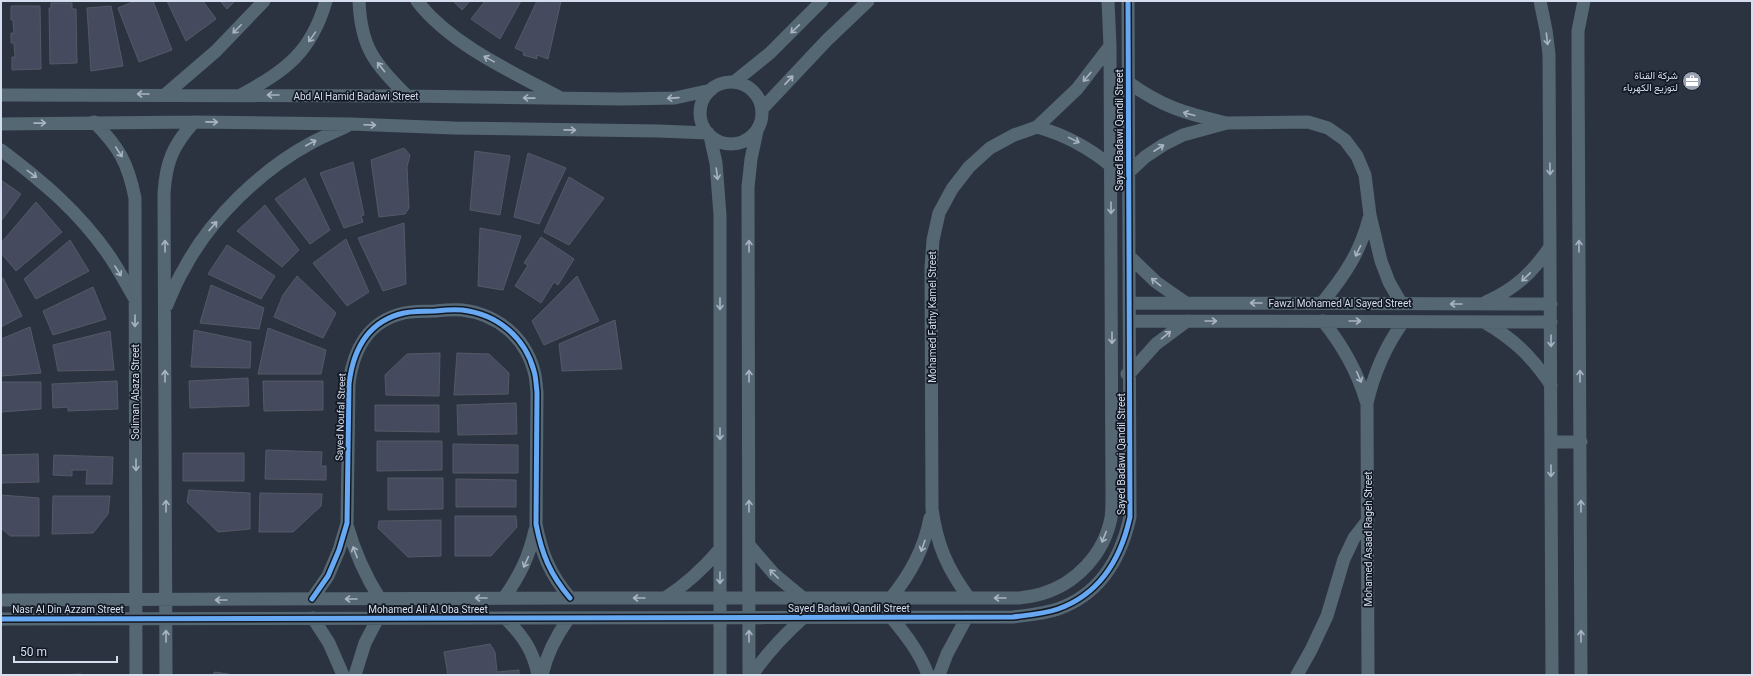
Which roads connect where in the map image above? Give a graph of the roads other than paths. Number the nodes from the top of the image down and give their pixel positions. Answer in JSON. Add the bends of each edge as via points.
{"nodes":[{"id":1,"x":264,"y":1,"type":"edge"},
{"id":2,"x":326,"y":1,"type":"edge"},
{"id":3,"x":359,"y":1,"type":"edge"},
{"id":4,"x":417,"y":1,"type":"edge"},
{"id":5,"x":822,"y":1,"type":"edge"},
{"id":6,"x":868,"y":1,"type":"edge"},
{"id":7,"x":1108,"y":1,"type":"edge"},
{"id":8,"x":1128,"y":1,"type":"edge"},
{"id":9,"x":1540,"y":1,"type":"edge"},
{"id":10,"x":1584,"y":1,"type":"edge"},
{"id":11,"x":1110,"y":46,"type":"junction"},
{"id":12,"x":734,"y":82,"type":"junction"},
{"id":13,"x":1128,"y":82,"type":"junction"},
{"id":14,"x":711,"y":90,"type":"junction"},
{"id":15,"x":166,"y":94,"type":"junction"},
{"id":16,"x":1,"y":95,"type":"edge"},
{"id":17,"x":240,"y":95,"type":"junction"},
{"id":18,"x":408,"y":96,"type":"junction"},
{"id":19,"x":560,"y":98,"type":"junction"},
{"id":20,"x":762,"y":109,"type":"junction"},
{"id":21,"x":94,"y":122,"type":"junction"},
{"id":22,"x":194,"y":122,"type":"junction"},
{"id":23,"x":1227,"y":123,"type":"junction"},
{"id":24,"x":1,"y":124,"type":"edge"},
{"id":25,"x":350,"y":124,"type":"junction"},
{"id":26,"x":1038,"y":127,"type":"junction"},
{"id":27,"x":756,"y":131,"type":"junction"},
{"id":28,"x":709,"y":135,"type":"junction"},
{"id":29,"x":1,"y":150,"type":"edge"},
{"id":30,"x":1111,"y":166,"type":"junction"},
{"id":31,"x":1129,"y":172,"type":"junction"},
{"id":32,"x":1370,"y":215,"type":"junction"},
{"id":33,"x":1550,"y":247,"type":"junction"},
{"id":34,"x":1129,"y":256,"type":"junction"},
{"id":35,"x":135,"y":299,"type":"junction"},
{"id":36,"x":1130,"y":303,"type":"junction"},
{"id":37,"x":1186,"y":303,"type":"junction"},
{"id":38,"x":1322,"y":303,"type":"junction"},
{"id":39,"x":1401,"y":303,"type":"junction"},
{"id":40,"x":1482,"y":304,"type":"junction"},
{"id":41,"x":1551,"y":304,"type":"junction"},
{"id":42,"x":165,"y":308,"type":"junction"},
{"id":43,"x":1130,"y":321,"type":"junction"},
{"id":44,"x":1187,"y":321,"type":"junction"},
{"id":45,"x":1323,"y":321,"type":"junction"},
{"id":46,"x":1403,"y":322,"type":"junction"},
{"id":47,"x":1483,"y":322,"type":"junction"},
{"id":48,"x":1551,"y":322,"type":"junction"},
{"id":49,"x":1130,"y":373,"type":"junction"},
{"id":50,"x":1112,"y":374,"type":"junction"},
{"id":51,"x":1551,"y":385,"type":"junction"},
{"id":52,"x":1367,"y":403,"type":"junction"},
{"id":53,"x":1551,"y":442,"type":"junction"},
{"id":54,"x":1581,"y":442,"type":"junction"},
{"id":55,"x":932,"y":508,"type":"junction"},
{"id":56,"x":1368,"y":520,"type":"junction"},
{"id":57,"x":347,"y":523,"type":"junction"},
{"id":58,"x":536,"y":524,"type":"junction"},
{"id":59,"x":749,"y":545,"type":"junction"},
{"id":60,"x":720,"y":549,"type":"junction"},
{"id":61,"x":4,"y":598,"type":"edge"},
{"id":62,"x":504,"y":598,"type":"junction"},
{"id":63,"x":570,"y":598,"type":"junction"},
{"id":64,"x":665,"y":598,"type":"junction"},
{"id":65,"x":720,"y":598,"type":"junction"},
{"id":66,"x":749,"y":598,"type":"junction"},
{"id":67,"x":803,"y":598,"type":"junction"},
{"id":68,"x":891,"y":598,"type":"junction"},
{"id":69,"x":969,"y":598,"type":"junction"},
{"id":70,"x":312,"y":599,"type":"junction"},
{"id":71,"x":380,"y":599,"type":"junction"},
{"id":72,"x":136,"y":600,"type":"junction"},
{"id":73,"x":166,"y":600,"type":"junction"},
{"id":74,"x":750,"y":617,"type":"junction"},
{"id":75,"x":804,"y":617,"type":"junction"},
{"id":76,"x":891,"y":617,"type":"junction"},
{"id":77,"x":967,"y":617,"type":"junction"},
{"id":78,"x":136,"y":618,"type":"junction"},
{"id":79,"x":166,"y":618,"type":"junction"},
{"id":80,"x":313,"y":618,"type":"junction"},
{"id":81,"x":378,"y":618,"type":"junction"},
{"id":82,"x":505,"y":618,"type":"junction"},
{"id":83,"x":569,"y":618,"type":"junction"},
{"id":84,"x":720,"y":618,"type":"junction"},
{"id":85,"x":1,"y":619,"type":"edge"},
{"id":86,"x":136,"y":675,"type":"edge"},
{"id":87,"x":166,"y":675,"type":"edge"},
{"id":88,"x":343,"y":675,"type":"edge"},
{"id":89,"x":355,"y":675,"type":"edge"},
{"id":90,"x":538,"y":675,"type":"edge"},
{"id":91,"x":542,"y":675,"type":"edge"},
{"id":92,"x":720,"y":675,"type":"edge"},
{"id":93,"x":751,"y":675,"type":"edge"},
{"id":94,"x":928,"y":675,"type":"edge"},
{"id":95,"x":939,"y":675,"type":"edge"},
{"id":96,"x":1297,"y":675,"type":"edge"},
{"id":97,"x":1368,"y":675,"type":"edge"},
{"id":98,"x":1552,"y":675,"type":"edge"},
{"id":99,"x":1581,"y":675,"type":"edge"}],
"edges":[{"from":1,"to":15,"type":"street","one_way":true,"via":[[216,51]]},
{"from":2,"to":17,"type":"street","one_way":true,"via":[[316,31],[298,56],[274,77]]},
{"from":18,"to":3,"type":"street","one_way":true,"via":[[371,55],[362,30]]},
{"from":19,"to":4,"type":"street","one_way":true,"via":[[484,56],[450,33]]},
{"from":5,"to":12,"type":"street","one_way":true,"via":[[770,53]]},
{"from":20,"to":6,"type":"street","one_way":true},
{"from":7,"to":11,"type":"street","name":"Sayed Badawi Qandil Street"},
{"from":8,"to":13,"type":"street","name":"Sayed Badawi Qandil Street"},
{"from":9,"to":33,"type":"street","one_way":true,"via":[[1549,54]]},
{"from":54,"to":10,"type":"street","one_way":true,"via":[[1578,31]]},
{"from":11,"to":26,"type":"street","name":"Mohamed Fathy Kamel Street","one_way":true,"via":[[1077,89]]},
{"from":11,"to":30,"type":"street","name":"Sayed Badawi Qandil Street"},
{"from":12,"to":14,"type":"street","via":[[718,85]]},
{"from":12,"to":20,"type":"street","via":[[753,90]]},
{"from":23,"to":13,"type":"street","one_way":true,"via":[[1185,113],[1165,105]]},
{"from":13,"to":31,"type":"street","name":"Sayed Badawi Qandil Street"},
{"from":14,"to":19,"type":"street","name":"Abd Al Hamid Badawi Street","one_way":true,"via":[[675,98]]},
{"from":14,"to":28,"type":"street","via":[[705,97],[701,111],[703,125]]},
{"from":15,"to":16,"type":"street","name":"Abd Al Hamid Badawi Street","one_way":true},
{"from":15,"to":17,"type":"street","name":"Abd Al Hamid Badawi Street"},
{"from":18,"to":17,"type":"street","name":"Abd Al Hamid Badawi Street","one_way":true},
{"from":19,"to":18,"type":"street","name":"Abd Al Hamid Badawi Street","one_way":true},
{"from":20,"to":27,"type":"street","via":[[760,124]]},
{"from":21,"to":22,"type":"street"},
{"from":24,"to":21,"type":"street","one_way":true},
{"from":21,"to":35,"type":"street","name":"Soliman Abaza Street","one_way":true,"via":[[110,138],[122,156],[130,176],[135,198]]},
{"from":22,"to":25,"type":"street","one_way":true},
{"from":42,"to":22,"type":"street","one_way":true,"via":[[165,174],[180,137]]},
{"from":31,"to":23,"type":"street","one_way":true,"via":[[1163,145],[1183,135]]},
{"from":23,"to":32,"type":"street","via":[[1308,122],[1328,128],[1345,140],[1357,156],[1365,176]]},
{"from":25,"to":28,"type":"street","one_way":true,"via":[[658,131]]},
{"from":42,"to":25,"type":"street","one_way":true,"via":[[184,268],[209,230],[238,197],[272,168],[310,143]]},
{"from":26,"to":30,"type":"street","one_way":true,"via":[[1077,141]]},
{"from":26,"to":55,"type":"street","name":"Mohamed Fathy Kamel Street","via":[[1014,135],[990,148],[969,167],[952,189],[940,213],[933,240],[931,268]]},
{"from":27,"to":28,"type":"street","via":[[751,138],[735,144],[718,141]]},
{"from":59,"to":27,"type":"street","one_way":true,"via":[[748,187]]},
{"from":28,"to":60,"type":"street","one_way":true,"via":[[716,163],[720,215]]},
{"from":29,"to":35,"type":"street","one_way":true,"via":[[38,178],[75,214],[108,254]]},
{"from":30,"to":50,"type":"street","name":"Sayed Badawi Qandil Street","one_way":true},
{"from":31,"to":34,"type":"street","name":"Sayed Badawi Qandil Street"},
{"from":32,"to":38,"type":"street","one_way":true,"via":[[1364,239],[1352,262]]},
{"from":32,"to":39,"type":"street","via":[[1381,261]]},
{"from":33,"to":40,"type":"street","one_way":true,"via":[[1537,266],[1521,281],[1503,294]]},
{"from":33,"to":41,"type":"street"},
{"from":34,"to":36,"type":"street","name":"Sayed Badawi Qandil Street"},
{"from":37,"to":34,"type":"street","one_way":true,"via":[[1156,282]]},
{"from":35,"to":72,"type":"street","name":"Soliman Abaza Street","one_way":true},
{"from":36,"to":37,"type":"street","name":"Fawzi Mohamed Al Sayed Street"},
{"from":36,"to":43,"type":"street","name":"Sayed Badawi Qandil Street"},
{"from":38,"to":37,"type":"street","name":"Fawzi Mohamed Al Sayed Street","one_way":true},
{"from":38,"to":39,"type":"street","name":"Fawzi Mohamed Al Sayed Street"},
{"from":40,"to":39,"type":"street","name":"Fawzi Mohamed Al Sayed Street","one_way":true},
{"from":40,"to":41,"type":"street","name":"Fawzi Mohamed Al Sayed Street"},
{"from":41,"to":48,"type":"street"},
{"from":73,"to":42,"type":"street","one_way":true},
{"from":43,"to":44,"type":"street","name":"Fawzi Mohamed Al Sayed Street"},
{"from":43,"to":49,"type":"street","name":"Sayed Badawi Qandil Street"},
{"from":44,"to":45,"type":"street","name":"Fawzi Mohamed Al Sayed Street","one_way":true},
{"from":49,"to":44,"type":"street","one_way":true,"via":[[1156,344]]},
{"from":45,"to":46,"type":"street","name":"Fawzi Mohamed Al Sayed Street","one_way":true},
{"from":45,"to":52,"type":"street","name":"Mohamed Asaad Rageh Street","one_way":true,"via":[[1350,359]]},
{"from":46,"to":47,"type":"street","name":"Fawzi Mohamed Al Sayed Street"},
{"from":46,"to":52,"type":"street","name":"Mohamed Asaad Rageh Street","via":[[1380,360]]},
{"from":47,"to":48,"type":"street","name":"Fawzi Mohamed Al Sayed Street"},
{"from":47,"to":51,"type":"street","via":[[1504,333],[1522,348]]},
{"from":48,"to":51,"type":"street","one_way":true},
{"from":49,"to":50,"type":"street"},
{"from":49,"to":77,"type":"street","name":"Sayed Badawi Qandil Street","via":[[1130,517],[1120,550],[1106,573],[1093,588],[1058,609],[1013,617]]},
{"from":50,"to":69,"type":"street","name":"Sayed Badawi Qandil Street","one_way":true,"via":[[1111,518],[1104,539],[1093,558],[1079,574],[1061,586],[1041,594],[1019,598]]},
{"from":51,"to":53,"type":"street"},
{"from":52,"to":56,"type":"street","name":"Mohamed Asaad Rageh Street"},
{"from":53,"to":54,"type":"street"},
{"from":53,"to":98,"type":"street","one_way":true},
{"from":99,"to":54,"type":"street","one_way":true},
{"from":55,"to":68,"type":"street","name":"Mohamed Fathy Kamel Street","one_way":true,"via":[[919,557]]},
{"from":55,"to":69,"type":"street","name":"Mohamed Fathy Kamel Street","via":[[935,533],[943,556],[954,578]]},
{"from":56,"to":96,"type":"street","via":[[1354,538],[1344,559],[1326,616]]},
{"from":56,"to":97,"type":"street","name":"Mohamed Asaad Rageh Street"},
{"from":57,"to":58,"type":"street","name":"Sayed Noufal Street","via":[[351,365],[358,347],[371,331],[386,319],[405,313],[461,309],[481,313],[500,322],[516,335],[527,352],[535,372]]},
{"from":57,"to":70,"type":"street","name":"Sayed Noufal Street","via":[[328,576]]},
{"from":71,"to":57,"type":"street","name":"Sayed Noufal Street","one_way":true,"via":[[365,575],[354,550]]},
{"from":58,"to":62,"type":"street","name":"Sayed Noufal Street","one_way":true,"via":[[530,551],[519,576]]},
{"from":58,"to":63,"type":"street","name":"Sayed Noufal Street","via":[[547,564]]},
{"from":59,"to":66,"type":"street"},
{"from":67,"to":59,"type":"street","one_way":true,"via":[[774,574]]},
{"from":60,"to":64,"type":"street","via":[[704,568]]},
{"from":60,"to":65,"type":"street","one_way":true},
{"from":61,"to":72,"type":"street","name":"Nasr Al Din Azzam Street"},
{"from":62,"to":63,"type":"street","name":"Mohamed Ali Al Oba Street"},
{"from":62,"to":71,"type":"street","name":"Mohamed Ali Al Oba Street","one_way":true},
{"from":64,"to":63,"type":"street","name":"Mohamed Ali Al Oba Street","one_way":true},
{"from":64,"to":65,"type":"street","name":"Mohamed Ali Al Oba Street"},
{"from":65,"to":66,"type":"street","name":"Sayed Badawi Qandil Street"},
{"from":65,"to":84,"type":"street"},
{"from":66,"to":67,"type":"street","name":"Sayed Badawi Qandil Street"},
{"from":66,"to":74,"type":"street"},
{"from":67,"to":68,"type":"street","name":"Sayed Badawi Qandil Street"},
{"from":68,"to":69,"type":"street","name":"Sayed Badawi Qandil Street"},
{"from":71,"to":70,"type":"street","name":"Mohamed Ali Al Oba Street","one_way":true},
{"from":70,"to":73,"type":"street","name":"Mohamed Ali Al Oba Street","one_way":true},
{"from":72,"to":73,"type":"street","name":"Mohamed Ali Al Oba Street"},
{"from":72,"to":78,"type":"street","name":"Soliman Abaza Street"},
{"from":73,"to":79,"type":"street"},
{"from":74,"to":75,"type":"street","name":"Sayed Badawi Qandil Street"},
{"from":74,"to":84,"type":"street","name":"Sayed Badawi Qandil Street"},
{"from":93,"to":74,"type":"street","one_way":true},
{"from":75,"to":76,"type":"street","name":"Sayed Badawi Qandil Street"},
{"from":75,"to":93,"type":"street","via":[[783,636]]},
{"from":76,"to":77,"type":"street","name":"Sayed Badawi Qandil Street"},
{"from":76,"to":94,"type":"street","via":[[918,652]]},
{"from":77,"to":95,"type":"street"},
{"from":78,"to":79,"type":"street","name":"Mohamed Ali Al Oba Street"},
{"from":78,"to":85,"type":"street","name":"Nasr Al Din Azzam Street"},
{"from":78,"to":86,"type":"street","name":"Soliman Abaza Street"},
{"from":79,"to":80,"type":"street","name":"Mohamed Ali Al Oba Street"},
{"from":87,"to":79,"type":"street","one_way":true},
{"from":80,"to":81,"type":"street","name":"Mohamed Ali Al Oba Street"},
{"from":80,"to":88,"type":"street","via":[[329,643]]},
{"from":81,"to":82,"type":"street","name":"Mohamed Ali Al Oba Street"},
{"from":81,"to":89,"type":"street","via":[[365,643]]},
{"from":82,"to":83,"type":"street","name":"Mohamed Ali Al Oba Street"},
{"from":82,"to":90,"type":"street","via":[[523,637],[535,660]]},
{"from":83,"to":84,"type":"street","name":"Mohamed Ali Al Oba Street"},
{"from":83,"to":91,"type":"street","via":[[555,638]]},
{"from":84,"to":92,"type":"street"}]}
